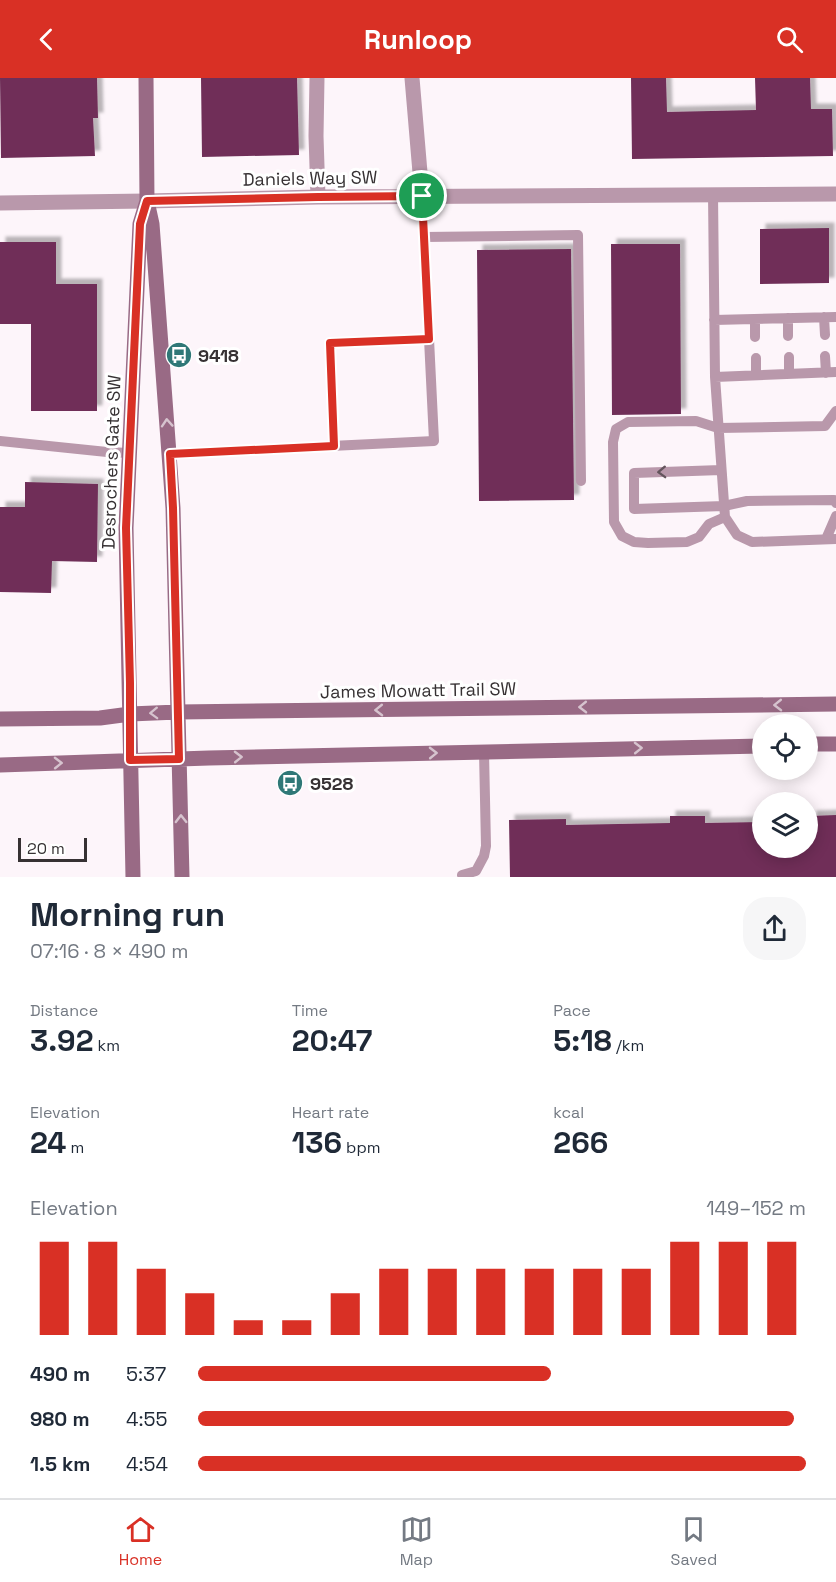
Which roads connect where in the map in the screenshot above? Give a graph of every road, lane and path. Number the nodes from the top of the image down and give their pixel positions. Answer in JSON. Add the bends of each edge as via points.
{"nodes":[{"id":1,"x":146,"y":78,"type":"edge"},
{"id":2,"x":317,"y":78,"type":"edge"},
{"id":3,"x":412,"y":78,"type":"edge"},
{"id":4,"x":836,"y":194,"type":"edge"},
{"id":5,"x":713,"y":195,"type":"junction"},
{"id":6,"x":422,"y":196,"type":"junction"},
{"id":7,"x":318,"y":197,"type":"junction"},
{"id":8,"x":147,"y":201,"type":"junction"},
{"id":9,"x":0,"y":203,"type":"edge"},
{"id":10,"x":424,"y":237,"type":"junction"},
{"id":11,"x":824,"y":317,"type":"junction"},
{"id":12,"x":836,"y":317,"type":"edge"},
{"id":13,"x":788,"y":318,"type":"junction"},
{"id":14,"x":755,"y":319,"type":"junction"},
{"id":15,"x":714,"y":320,"type":"junction"},
{"id":16,"x":825,"y":335,"type":"dead end"},
{"id":17,"x":788,"y":336,"type":"dead end"},
{"id":18,"x":755,"y":337,"type":"dead end"},
{"id":19,"x":429,"y":339,"type":"junction"},
{"id":20,"x":825,"y":356,"type":"dead end"},
{"id":21,"x":756,"y":357,"type":"dead end"},
{"id":22,"x":789,"y":357,"type":"dead end"},
{"id":23,"x":831,"y":372,"type":"edge"},
{"id":24,"x":789,"y":374,"type":"junction"},
{"id":25,"x":756,"y":375,"type":"junction"},
{"id":26,"x":715,"y":377,"type":"junction"},
{"id":27,"x":836,"y":411,"type":"edge"},
{"id":28,"x":718,"y":428,"type":"junction"},
{"id":29,"x":0,"y":441,"type":"edge"},
{"id":30,"x":334,"y":446,"type":"junction"},
{"id":31,"x":129,"y":453,"type":"junction"},
{"id":32,"x":170,"y":454,"type":"junction"},
{"id":33,"x":721,"y":470,"type":"junction"},
{"id":34,"x":581,"y":481,"type":"dead end"},
{"id":35,"x":836,"y":503,"type":"edge"},
{"id":36,"x":724,"y":512,"type":"junction"},
{"id":37,"x":836,"y":516,"type":"edge"},
{"id":38,"x":831,"y":539,"type":"edge"},
{"id":39,"x":836,"y":704,"type":"edge"},
{"id":40,"x":178,"y":712,"type":"junction"},
{"id":41,"x":130,"y":714,"type":"junction"},
{"id":42,"x":0,"y":719,"type":"edge"},
{"id":43,"x":818,"y":744,"type":"edge"},
{"id":44,"x":836,"y":744,"type":"edge"},
{"id":45,"x":752,"y":746,"type":"edge"},
{"id":46,"x":484,"y":752,"type":"junction"},
{"id":47,"x":179,"y":759,"type":"junction"},
{"id":48,"x":130,"y":760,"type":"junction"},
{"id":49,"x":0,"y":765,"type":"edge"},
{"id":50,"x":462,"y":875,"type":"dead end"},
{"id":51,"x":133,"y":877,"type":"edge"},
{"id":52,"x":182,"y":877,"type":"edge"}],
"edges":[{"from":1,"to":8,"type":"main road","name":"Desrochers Gate SW"},
{"from":2,"to":7,"type":"street"},
{"from":3,"to":6,"type":"street"},
{"from":4,"to":5,"type":"street","name":"Daniels Way SW"},
{"from":5,"to":6,"type":"street","name":"Daniels Way SW"},
{"from":5,"to":15,"type":"lane"},
{"from":6,"to":7,"type":"street","name":"Daniels Way SW"},
{"from":6,"to":10,"type":"lane"},
{"from":7,"to":8,"type":"street","name":"Daniels Way SW"},
{"from":8,"to":9,"type":"street","name":"Daniels Way SW"},
{"from":8,"to":31,"type":"main road","name":"Desrochers Gate SW","via":[[140,224]]},
{"from":32,"to":8,"type":"main road","name":"Desrochers Gate SW","one_way":true},
{"from":10,"to":19,"type":"lane"},
{"from":10,"to":34,"type":"lane","via":[[578,235]]},
{"from":11,"to":12,"type":"lane"},
{"from":11,"to":13,"type":"lane"},
{"from":11,"to":16,"type":"lane"},
{"from":13,"to":14,"type":"lane"},
{"from":13,"to":17,"type":"lane"},
{"from":14,"to":15,"type":"lane"},
{"from":14,"to":18,"type":"lane"},
{"from":15,"to":26,"type":"lane"},
{"from":19,"to":30,"type":"lane","via":[[330,343]]},
{"from":19,"to":30,"type":"lane","via":[[434,441]]},
{"from":20,"to":23,"type":"lane"},
{"from":21,"to":25,"type":"lane"},
{"from":22,"to":24,"type":"lane"},
{"from":23,"to":24,"type":"lane"},
{"from":24,"to":25,"type":"lane"},
{"from":25,"to":26,"type":"lane"},
{"from":26,"to":28,"type":"lane"},
{"from":27,"to":28,"type":"lane","via":[[825,426]]},
{"from":28,"to":33,"type":"lane"},
{"from":28,"to":36,"type":"lane","via":[[696,421],[628,422],[616,429],[614,522],[622,536],[634,542],[687,542],[699,537]]},
{"from":29,"to":31,"type":"lane"},
{"from":30,"to":32,"type":"lane"},
{"from":31,"to":41,"type":"main road","name":"Desrochers Gate SW","via":[[126,528]]},
{"from":32,"to":40,"type":"main road","name":"Desrochers Gate SW"},
{"from":33,"to":36,"type":"lane"},
{"from":33,"to":36,"type":"lane","one_way":true,"via":[[634,473],[634,509]]},
{"from":35,"to":36,"type":"lane","via":[[747,501]]},
{"from":36,"to":38,"type":"lane","via":[[737,536],[752,542]]},
{"from":37,"to":38,"type":"lane"},
{"from":39,"to":40,"type":"main road","name":"James Mowatt Trail SW","one_way":true},
{"from":40,"to":41,"type":"main road","name":"James Mowatt Trail SW","one_way":true},
{"from":40,"to":47,"type":"main road","name":"Desrochers Gate SW"},
{"from":41,"to":42,"type":"main road","name":"James Mowatt Trail SW"},
{"from":41,"to":48,"type":"main road","name":"Desrochers Gate SW"},
{"from":43,"to":44,"type":"main road"},
{"from":46,"to":45,"type":"main road","one_way":true},
{"from":47,"to":46,"type":"main road","one_way":true},
{"from":46,"to":50,"type":"lane","via":[[486,846],[476,871]]},
{"from":47,"to":48,"type":"main road"},
{"from":52,"to":47,"type":"main road","name":"Desrochers Gate SW","one_way":true},
{"from":49,"to":48,"type":"main road","one_way":true},
{"from":48,"to":51,"type":"main road","name":"Desrochers Gate SW"}]}
